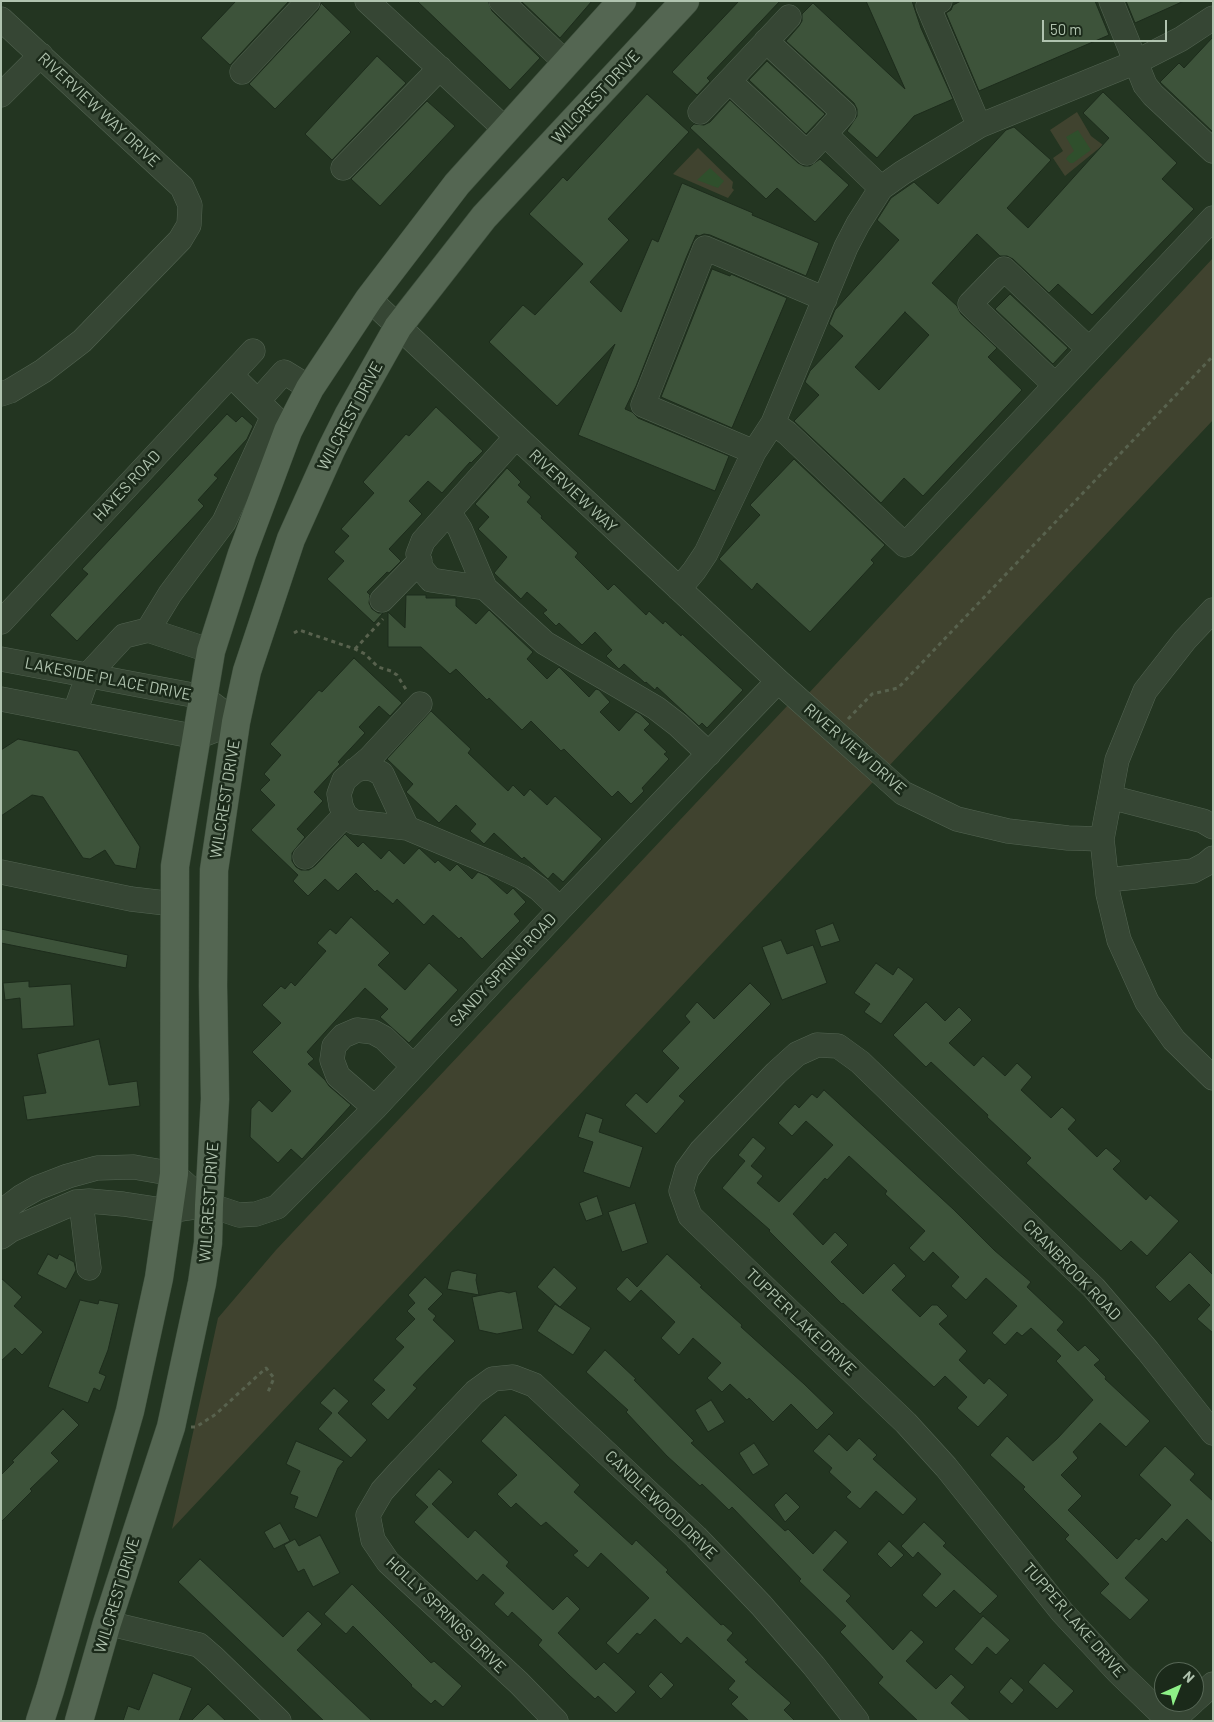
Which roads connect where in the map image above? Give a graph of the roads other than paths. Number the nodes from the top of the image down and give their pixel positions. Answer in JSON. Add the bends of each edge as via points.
{"nodes":[{"id":1,"x":308,"y":1,"type":"edge"},
{"id":2,"x":367,"y":1,"type":"edge"},
{"id":3,"x":501,"y":1,"type":"edge"},
{"id":4,"x":622,"y":1,"type":"edge"},
{"id":5,"x":685,"y":1,"type":"edge"},
{"id":6,"x":940,"y":1,"type":"edge"},
{"id":7,"x":1111,"y":1,"type":"edge"},
{"id":8,"x":789,"y":17,"type":"dead end"},
{"id":9,"x":1213,"y":18,"type":"edge"},
{"id":10,"x":1,"y":19,"type":"edge"},
{"id":11,"x":766,"y":41,"type":"junction"},
{"id":12,"x":40,"y":55,"type":"junction"},
{"id":13,"x":566,"y":62,"type":"junction"},
{"id":14,"x":1136,"y":62,"type":"junction"},
{"id":15,"x":440,"y":68,"type":"junction"},
{"id":16,"x":242,"y":72,"type":"dead end"},
{"id":17,"x":729,"y":81,"type":"junction"},
{"id":18,"x":1,"y":95,"type":"edge"},
{"id":19,"x":700,"y":112,"type":"dead end"},
{"id":20,"x":979,"y":126,"type":"junction"},
{"id":21,"x":505,"y":129,"type":"junction"},
{"id":22,"x":825,"y":134,"type":"junction"},
{"id":23,"x":1213,"y":151,"type":"edge"},
{"id":24,"x":343,"y":168,"type":"dead end"},
{"id":25,"x":881,"y":188,"type":"junction"},
{"id":26,"x":1213,"y":218,"type":"edge"},
{"id":27,"x":369,"y":299,"type":"junction"},
{"id":28,"x":824,"y":299,"type":"junction"},
{"id":29,"x":398,"y":328,"type":"junction"},
{"id":30,"x":1089,"y":349,"type":"junction"},
{"id":31,"x":253,"y":351,"type":"dead end"},
{"id":32,"x":231,"y":375,"type":"junction"},
{"id":33,"x":1056,"y":385,"type":"junction"},
{"id":34,"x":310,"y":388,"type":"junction"},
{"id":35,"x":1,"y":394,"type":"edge"},
{"id":36,"x":273,"y":416,"type":"junction"},
{"id":37,"x":773,"y":423,"type":"junction"},
{"id":38,"x":515,"y":438,"type":"junction"},
{"id":39,"x":754,"y":452,"type":"junction"},
{"id":40,"x":449,"y":512,"type":"junction"},
{"id":41,"x":208,"y":541,"type":"junction"},
{"id":42,"x":242,"y":554,"type":"junction"},
{"id":43,"x":420,"y":561,"type":"junction"},
{"id":44,"x":484,"y":588,"type":"junction"},
{"id":45,"x":679,"y":589,"type":"junction"},
{"id":46,"x":391,"y":603,"type":"road end"},
{"id":47,"x":1213,"y":610,"type":"edge"},
{"id":48,"x":1,"y":622,"type":"edge"},
{"id":49,"x":148,"y":630,"type":"junction"},
{"id":50,"x":210,"y":650,"type":"junction"},
{"id":51,"x":1,"y":659,"type":"edge"},
{"id":52,"x":88,"y":676,"type":"junction"},
{"id":53,"x":778,"y":681,"type":"junction"},
{"id":54,"x":203,"y":698,"type":"junction"},
{"id":55,"x":1,"y":699,"type":"edge"},
{"id":56,"x":420,"y":704,"type":"road end"},
{"id":57,"x":75,"y":712,"type":"junction"},
{"id":58,"x":236,"y":722,"type":"junction"},
{"id":59,"x":196,"y":737,"type":"junction"},
{"id":60,"x":708,"y":754,"type":"junction"},
{"id":61,"x":355,"y":770,"type":"junction"},
{"id":62,"x":1110,"y":797,"type":"junction"},
{"id":63,"x":345,"y":815,"type":"junction"},
{"id":64,"x":1213,"y":827,"type":"edge"},
{"id":65,"x":407,"y":828,"type":"junction"},
{"id":66,"x":1102,"y":839,"type":"junction"},
{"id":67,"x":305,"y":857,"type":"dead end"},
{"id":68,"x":1213,"y":858,"type":"edge"},
{"id":69,"x":1,"y":872,"type":"edge"},
{"id":70,"x":1107,"y":880,"type":"junction"},
{"id":71,"x":174,"y":904,"type":"junction"},
{"id":72,"x":560,"y":909,"type":"junction"},
{"id":73,"x":414,"y":1066,"type":"junction"},
{"id":74,"x":1213,"y":1078,"type":"edge"},
{"id":75,"x":375,"y":1108,"type":"junction"},
{"id":76,"x":941,"y":1140,"type":"joint"},
{"id":77,"x":82,"y":1172,"type":"junction"},
{"id":78,"x":174,"y":1174,"type":"junction"},
{"id":79,"x":85,"y":1202,"type":"junction"},
{"id":80,"x":209,"y":1205,"type":"junction"},
{"id":81,"x":169,"y":1211,"type":"junction"},
{"id":82,"x":1,"y":1212,"type":"edge"},
{"id":83,"x":1,"y":1237,"type":"edge"},
{"id":84,"x":89,"y":1268,"type":"dead end"},
{"id":85,"x":440,"y":1430,"type":"joint"},
{"id":86,"x":1213,"y":1433,"type":"edge"},
{"id":87,"x":107,"y":1623,"type":"junction"},
{"id":88,"x":50,"y":1690,"type":"junction"},
{"id":89,"x":82,"y":1711,"type":"edge"},
{"id":90,"x":1180,"y":1712,"type":"edge"},
{"id":91,"x":40,"y":1721,"type":"edge"},
{"id":92,"x":279,"y":1721,"type":"edge"},
{"id":93,"x":556,"y":1721,"type":"edge"},
{"id":94,"x":857,"y":1721,"type":"edge"},
{"id":95,"x":1170,"y":1721,"type":"edge"}],
"edges":[{"from":1,"to":16,"type":"street"},
{"from":2,"to":15,"type":"street"},
{"from":3,"to":13,"type":"street"},
{"from":4,"to":13,"type":"main road"},
{"from":5,"to":29,"type":"main road","name":"WILCREST DRIVE","via":[[484,217]]},
{"from":6,"to":20,"type":"street","via":[[928,6]]},
{"from":7,"to":14,"type":"street"},
{"from":8,"to":11,"type":"street"},
{"from":9,"to":14,"type":"street"},
{"from":10,"to":12,"type":"street","name":"RIVERVIEW WAY DRIVE"},
{"from":11,"to":17,"type":"street"},
{"from":11,"to":22,"type":"street","via":[[844,113]]},
{"from":12,"to":18,"type":"street"},
{"from":12,"to":35,"type":"street","name":"RIVERVIEW WAY DRIVE","via":[[182,187],[190,205],[189,225],[180,240],[82,341],[43,372]]},
{"from":13,"to":21,"type":"main road"},
{"from":14,"to":20,"type":"street"},
{"from":14,"to":23,"type":"street","via":[[1145,85],[1153,95]]},
{"from":15,"to":21,"type":"street"},
{"from":15,"to":24,"type":"street"},
{"from":17,"to":19,"type":"street"},
{"from":17,"to":22,"type":"street","via":[[807,153]]},
{"from":20,"to":25,"type":"street"},
{"from":21,"to":27,"type":"main road","via":[[457,184]]},
{"from":22,"to":25,"type":"street"},
{"from":25,"to":28,"type":"street","via":[[858,224]]},
{"from":26,"to":30,"type":"street"},
{"from":27,"to":29,"type":"street","name":"RIVERVIEW WAY"},
{"from":27,"to":34,"type":"main road"},
{"from":28,"to":37,"type":"street"},
{"from":28,"to":39,"type":"street","via":[[705,248],[643,404]]},
{"from":29,"to":38,"type":"street","name":"RIVERVIEW WAY"},
{"from":29,"to":58,"type":"main road","name":"WILCREST DRIVE","via":[[331,450],[291,539],[247,671]]},
{"from":30,"to":33,"type":"street"},
{"from":30,"to":33,"type":"street","via":[[1004,270],[970,304]]},
{"from":31,"to":32,"type":"street","name":"HAYES ROAD"},
{"from":32,"to":36,"type":"street"},
{"from":32,"to":48,"type":"street","name":"HAYES ROAD"},
{"from":33,"to":37,"type":"street","via":[[905,545]]},
{"from":34,"to":36,"type":"main road"},
{"from":34,"to":36,"type":"street","via":[[284,372]]},
{"from":36,"to":41,"type":"street","via":[[224,522]]},
{"from":36,"to":42,"type":"main road"},
{"from":37,"to":39,"type":"street"},
{"from":38,"to":40,"type":"street"},
{"from":38,"to":45,"type":"street","name":"RIVERVIEW WAY"},
{"from":39,"to":45,"type":"street","via":[[706,553]]},
{"from":40,"to":43,"type":"street","via":[[423,541],[418,554]]},
{"from":40,"to":44,"type":"street","via":[[460,529]]},
{"from":41,"to":42,"type":"street"},
{"from":41,"to":49,"type":"street"},
{"from":42,"to":50,"type":"main road"},
{"from":43,"to":44,"type":"street","via":[[421,568],[431,580]]},
{"from":43,"to":46,"type":"street"},
{"from":44,"to":60,"type":"street","via":[[544,643],[656,708]]},
{"from":45,"to":53,"type":"street","name":"RIVERVIEW WAY"},
{"from":47,"to":62,"type":"street","via":[[1145,691],[1117,760]]},
{"from":49,"to":50,"type":"street"},
{"from":49,"to":52,"type":"street","via":[[124,636]]},
{"from":50,"to":54,"type":"main road"},
{"from":51,"to":52,"type":"street","name":"LAKESIDE PLACE DRIVE"},
{"from":52,"to":54,"type":"street","name":"LAKESIDE PLACE DRIVE"},
{"from":52,"to":57,"type":"street"},
{"from":53,"to":60,"type":"street","name":"SANDY SPRING ROAD"},
{"from":53,"to":66,"type":"street","name":"RIVER VIEW DRIVE","via":[[903,793],[957,819],[1008,831]]},
{"from":54,"to":58,"type":"street","name":"LAKESIDE PLACE DRIVE"},
{"from":54,"to":59,"type":"main road"},
{"from":55,"to":57,"type":"street"},
{"from":56,"to":61,"type":"street"},
{"from":57,"to":59,"type":"street"},
{"from":58,"to":59,"type":"street"},
{"from":58,"to":80,"type":"main road","name":"WILCREST DRIVE","via":[[214,870],[212,986],[215,1099]]},
{"from":59,"to":71,"type":"main road","via":[[175,866]]},
{"from":60,"to":72,"type":"street","name":"SANDY SPRING ROAD"},
{"from":61,"to":63,"type":"street","via":[[340,786],[339,800]]},
{"from":61,"to":65,"type":"street","via":[[373,769],[382,774]]},
{"from":62,"to":64,"type":"street","via":[[1203,821]]},
{"from":62,"to":66,"type":"street"},
{"from":63,"to":65,"type":"street","via":[[354,822]]},
{"from":63,"to":67,"type":"street"},
{"from":65,"to":72,"type":"street","via":[[522,877]]},
{"from":66,"to":70,"type":"street"},
{"from":68,"to":70,"type":"street","via":[[1193,871]]},
{"from":69,"to":71,"type":"street","via":[[131,899]]},
{"from":70,"to":74,"type":"street","via":[[1119,940],[1147,1002],[1174,1040]]},
{"from":71,"to":78,"type":"main road"},
{"from":72,"to":73,"type":"street","name":"SANDY SPRING ROAD"},
{"from":73,"to":75,"type":"street","name":"SANDY SPRING ROAD"},
{"from":73,"to":75,"type":"street","via":[[373,1032],[357,1030],[343,1036],[334,1046],[332,1060],[338,1076]]},
{"from":75,"to":80,"type":"street","name":"SANDY SPRING ROAD","via":[[277,1207],[256,1214],[239,1215]]},
{"from":76,"to":86,"type":"street","name":"CRANBROOK ROAD","via":[[1094,1288]]},
{"from":76,"to":95,"type":"street","name":"TUPPER LAKE DRIVE","via":[[860,1062],[838,1046],[818,1045],[797,1054],[783,1066],[701,1151],[687,1170],[681,1190],[690,1216],[906,1423],[946,1467],[1062,1612]]},
{"from":77,"to":78,"type":"street","via":[[97,1168],[134,1167]]},
{"from":77,"to":79,"type":"street"},
{"from":77,"to":82,"type":"street","via":[[38,1188]]},
{"from":78,"to":80,"type":"street","name":"SANDY SPRING ROAD"},
{"from":78,"to":81,"type":"main road"},
{"from":79,"to":81,"type":"street","name":"SANDY SPRING ROAD"},
{"from":79,"to":83,"type":"street","name":"SANDY SPRING ROAD","via":[[76,1202],[43,1215]]},
{"from":79,"to":84,"type":"street"},
{"from":80,"to":81,"type":"street","name":"SANDY SPRING ROAD"},
{"from":80,"to":87,"type":"main road","name":"WILCREST DRIVE","via":[[202,1283],[171,1427]]},
{"from":81,"to":88,"type":"main road","via":[[159,1278],[130,1411]]},
{"from":85,"to":93,"type":"street","name":"HOLLY SPRINGS DRIVE","via":[[382,1491],[368,1515],[373,1540],[388,1562]]},
{"from":85,"to":94,"type":"street","name":"CANDLEWOOD DRIVE","via":[[475,1392],[493,1379],[513,1377],[534,1384],[696,1537],[761,1605]]},
{"from":87,"to":89,"type":"main road","name":"WILCREST DRIVE"},
{"from":87,"to":92,"type":"street","via":[[198,1645]]},
{"from":88,"to":89,"type":"main road"},
{"from":88,"to":91,"type":"main road"},
{"from":90,"to":95,"type":"street"}]}
